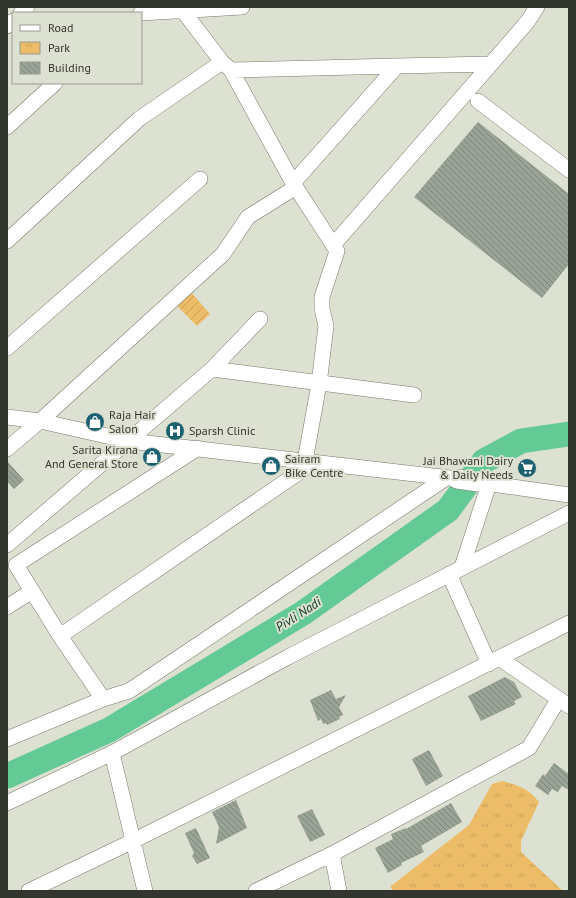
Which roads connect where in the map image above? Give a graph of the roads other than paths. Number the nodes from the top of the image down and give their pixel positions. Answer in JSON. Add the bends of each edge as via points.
{"nodes":[{"id":1,"x":242,"y":7,"type":"edge"},
{"id":2,"x":537,"y":7,"type":"edge"},
{"id":3,"x":180,"y":9,"type":"edge"},
{"id":4,"x":142,"y":13,"type":"edge"},
{"id":5,"x":491,"y":64,"type":"junction"},
{"id":6,"x":227,"y":66,"type":"junction"},
{"id":7,"x":397,"y":66,"type":"junction"},
{"id":8,"x":54,"y":84,"type":"edge"},
{"id":9,"x":478,"y":102,"type":"dead end"},
{"id":10,"x":7,"y":127,"type":"edge"},
{"id":11,"x":569,"y":170,"type":"edge"},
{"id":12,"x":200,"y":179,"type":"dead end"},
{"id":13,"x":295,"y":185,"type":"junction"},
{"id":14,"x":7,"y":241,"type":"edge"},
{"id":15,"x":334,"y":244,"type":"junction"},
{"id":16,"x":260,"y":319,"type":"dead end"},
{"id":17,"x":7,"y":348,"type":"edge"},
{"id":18,"x":212,"y":369,"type":"junction"},
{"id":19,"x":319,"y":384,"type":"junction"},
{"id":20,"x":414,"y":395,"type":"dead end"},
{"id":21,"x":7,"y":417,"type":"edge"},
{"id":22,"x":40,"y":421,"type":"junction"},
{"id":23,"x":129,"y":441,"type":"junction"},
{"id":24,"x":198,"y":448,"type":"junction"},
{"id":25,"x":7,"y":450,"type":"edge"},
{"id":26,"x":310,"y":462,"type":"junction"},
{"id":27,"x":451,"y":478,"type":"junction"},
{"id":28,"x":484,"y":483,"type":"junction"},
{"id":29,"x":569,"y":495,"type":"edge"},
{"id":30,"x":569,"y":513,"type":"edge"},
{"id":31,"x":7,"y":545,"type":"edge"},
{"id":32,"x":12,"y":563,"type":"edge"},
{"id":33,"x":456,"y":571,"type":"junction"},
{"id":34,"x":32,"y":591,"type":"junction"},
{"id":35,"x":7,"y":607,"type":"edge"},
{"id":36,"x":569,"y":623,"type":"edge"},
{"id":37,"x":60,"y":636,"type":"junction"},
{"id":38,"x":494,"y":661,"type":"junction"},
{"id":39,"x":103,"y":699,"type":"junction"},
{"id":40,"x":564,"y":703,"type":"edge"},
{"id":41,"x":7,"y":739,"type":"edge"},
{"id":42,"x":112,"y":754,"type":"junction"},
{"id":43,"x":7,"y":803,"type":"edge"},
{"id":44,"x":133,"y":841,"type":"junction"},
{"id":45,"x":332,"y":854,"type":"junction"},
{"id":46,"x":29,"y":891,"type":"edge"},
{"id":47,"x":145,"y":891,"type":"edge"},
{"id":48,"x":256,"y":891,"type":"edge"},
{"id":49,"x":339,"y":891,"type":"edge"}],
"edges":[{"from":1,"to":3,"type":"street"},
{"from":2,"to":5,"type":"street"},
{"from":3,"to":4,"type":"street"},
{"from":3,"to":6,"type":"street"},
{"from":5,"to":7,"type":"street"},
{"from":5,"to":15,"type":"street"},
{"from":6,"to":7,"type":"street"},
{"from":6,"to":13,"type":"street"},
{"from":6,"to":14,"type":"street","via":[[139,119]]},
{"from":7,"to":13,"type":"street"},
{"from":8,"to":10,"type":"street"},
{"from":9,"to":11,"type":"street"},
{"from":12,"to":17,"type":"street"},
{"from":13,"to":15,"type":"street"},
{"from":13,"to":22,"type":"street","via":[[248,217],[217,261]]},
{"from":15,"to":19,"type":"street","via":[[336,256],[322,303],[326,326]]},
{"from":16,"to":18,"type":"street"},
{"from":18,"to":19,"type":"street"},
{"from":18,"to":23,"type":"street"},
{"from":19,"to":20,"type":"street"},
{"from":19,"to":26,"type":"street"},
{"from":21,"to":22,"type":"street"},
{"from":22,"to":23,"type":"street"},
{"from":22,"to":25,"type":"street"},
{"from":23,"to":24,"type":"street"},
{"from":23,"to":31,"type":"street"},
{"from":24,"to":26,"type":"street"},
{"from":24,"to":32,"type":"street"},
{"from":26,"to":27,"type":"street"},
{"from":26,"to":37,"type":"street"},
{"from":27,"to":28,"type":"street"},
{"from":27,"to":39,"type":"street","via":[[128,691]]},
{"from":28,"to":29,"type":"street"},
{"from":28,"to":33,"type":"street"},
{"from":30,"to":33,"type":"street"},
{"from":32,"to":34,"type":"street"},
{"from":33,"to":38,"type":"street"},
{"from":33,"to":42,"type":"street","via":[[288,657]]},
{"from":34,"to":35,"type":"street"},
{"from":34,"to":37,"type":"street"},
{"from":36,"to":38,"type":"street"},
{"from":37,"to":39,"type":"street"},
{"from":38,"to":40,"type":"street"},
{"from":38,"to":44,"type":"street"},
{"from":39,"to":41,"type":"street"},
{"from":40,"to":45,"type":"street","via":[[529,748]]},
{"from":42,"to":43,"type":"street"},
{"from":42,"to":44,"type":"street"},
{"from":44,"to":46,"type":"street"},
{"from":44,"to":47,"type":"street"},
{"from":45,"to":48,"type":"street"},
{"from":45,"to":49,"type":"street"}]}
